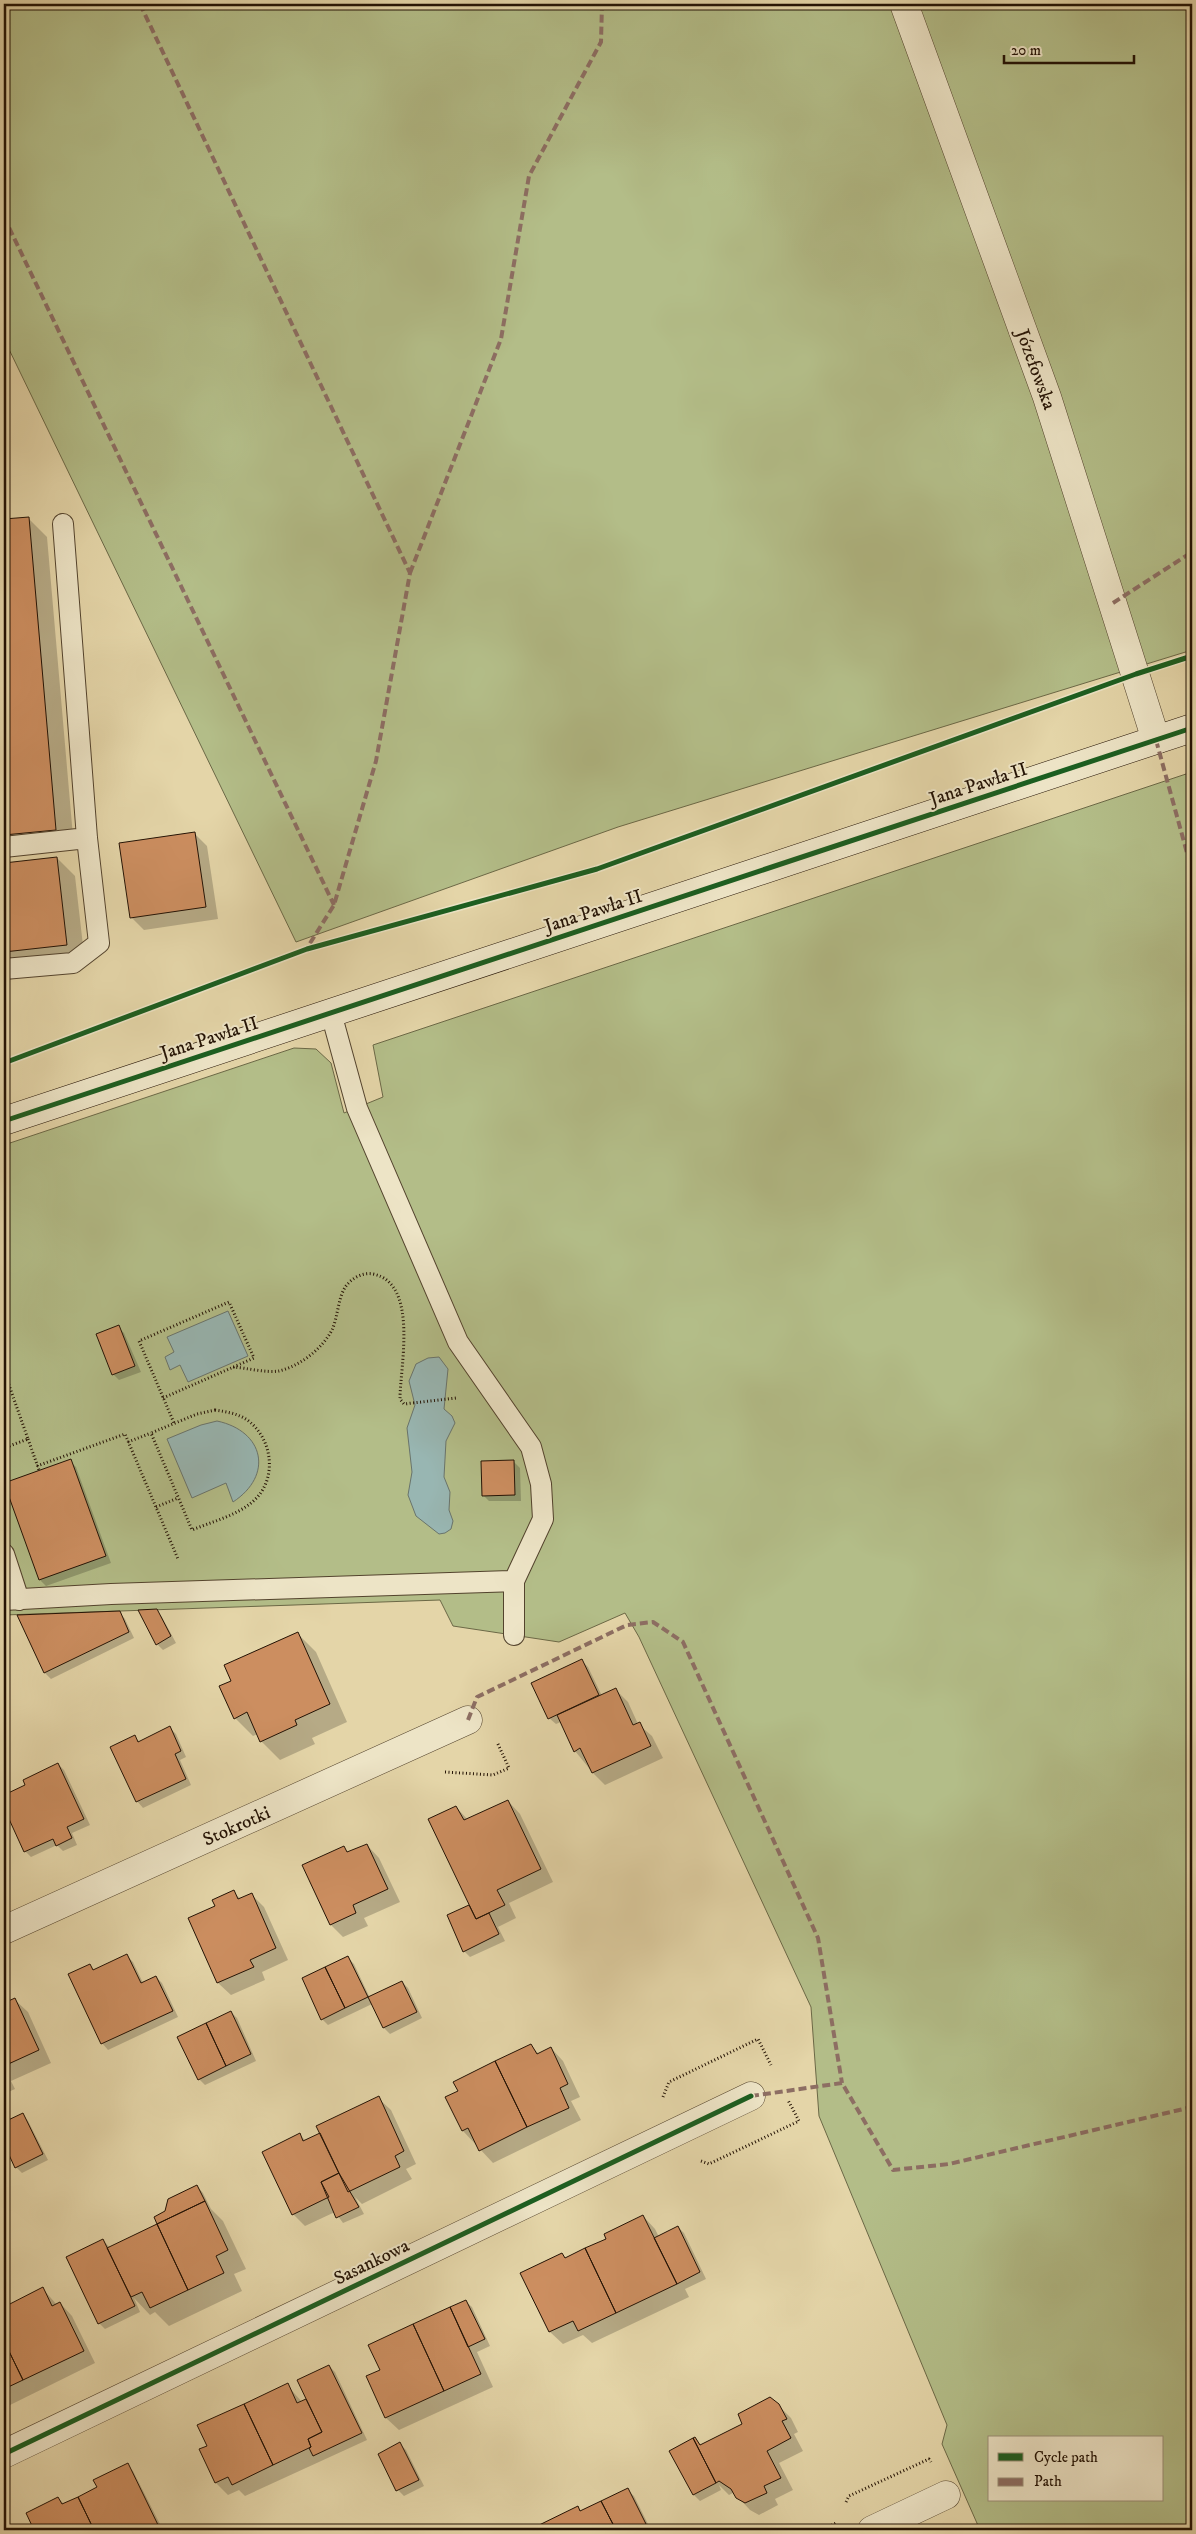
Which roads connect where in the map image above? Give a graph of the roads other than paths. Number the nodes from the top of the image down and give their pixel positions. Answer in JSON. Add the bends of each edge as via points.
{"nodes":[{"id":1,"x":904,"y":4,"type":"edge"},
{"id":2,"x":63,"y":524,"type":"dead end"},
{"id":3,"x":1192,"y":728,"type":"edge"},
{"id":4,"x":1156,"y":740,"type":"junction"},
{"id":5,"x":87,"y":838,"type":"junction"},
{"id":6,"x":4,"y":847,"type":"edge"},
{"id":7,"x":4,"y":969,"type":"edge"},
{"id":8,"x":331,"y":1013,"type":"junction"},
{"id":9,"x":4,"y":1121,"type":"edge"},
{"id":10,"x":4,"y":1554,"type":"edge"},
{"id":11,"x":514,"y":1580,"type":"junction"},
{"id":12,"x":11,"y":1600,"type":"edge"},
{"id":13,"x":514,"y":1635,"type":"dead end"},
{"id":14,"x":468,"y":1720,"type":"dead end"},
{"id":15,"x":4,"y":1930,"type":"edge"},
{"id":16,"x":751,"y":2096,"type":"dead end"},
{"id":17,"x":4,"y":2454,"type":"edge"},
{"id":18,"x":946,"y":2495,"type":"dead end"},
{"id":19,"x":872,"y":2530,"type":"edge"}],
"edges":[{"from":1,"to":4,"type":"street","name":"Józefowska","via":[[1047,397]]},
{"from":2,"to":5,"type":"lane"},
{"from":3,"to":4,"type":"street","name":"Jana Pawła II"},
{"from":4,"to":8,"type":"street","name":"Jana Pawła II"},
{"from":5,"to":6,"type":"lane"},
{"from":5,"to":7,"type":"lane","via":[[99,943],[73,963]]},
{"from":8,"to":9,"type":"street","name":"Jana Pawła II"},
{"from":8,"to":11,"type":"lane","via":[[357,1108],[458,1342],[531,1447],[541,1484],[542,1519]]},
{"from":10,"to":12,"type":"lane"},
{"from":11,"to":12,"type":"lane"},
{"from":11,"to":13,"type":"lane"},
{"from":14,"to":15,"type":"street","name":"Stokrotki"},
{"from":16,"to":17,"type":"street","name":"Sasankowa"},
{"from":18,"to":19,"type":"street"}]}
